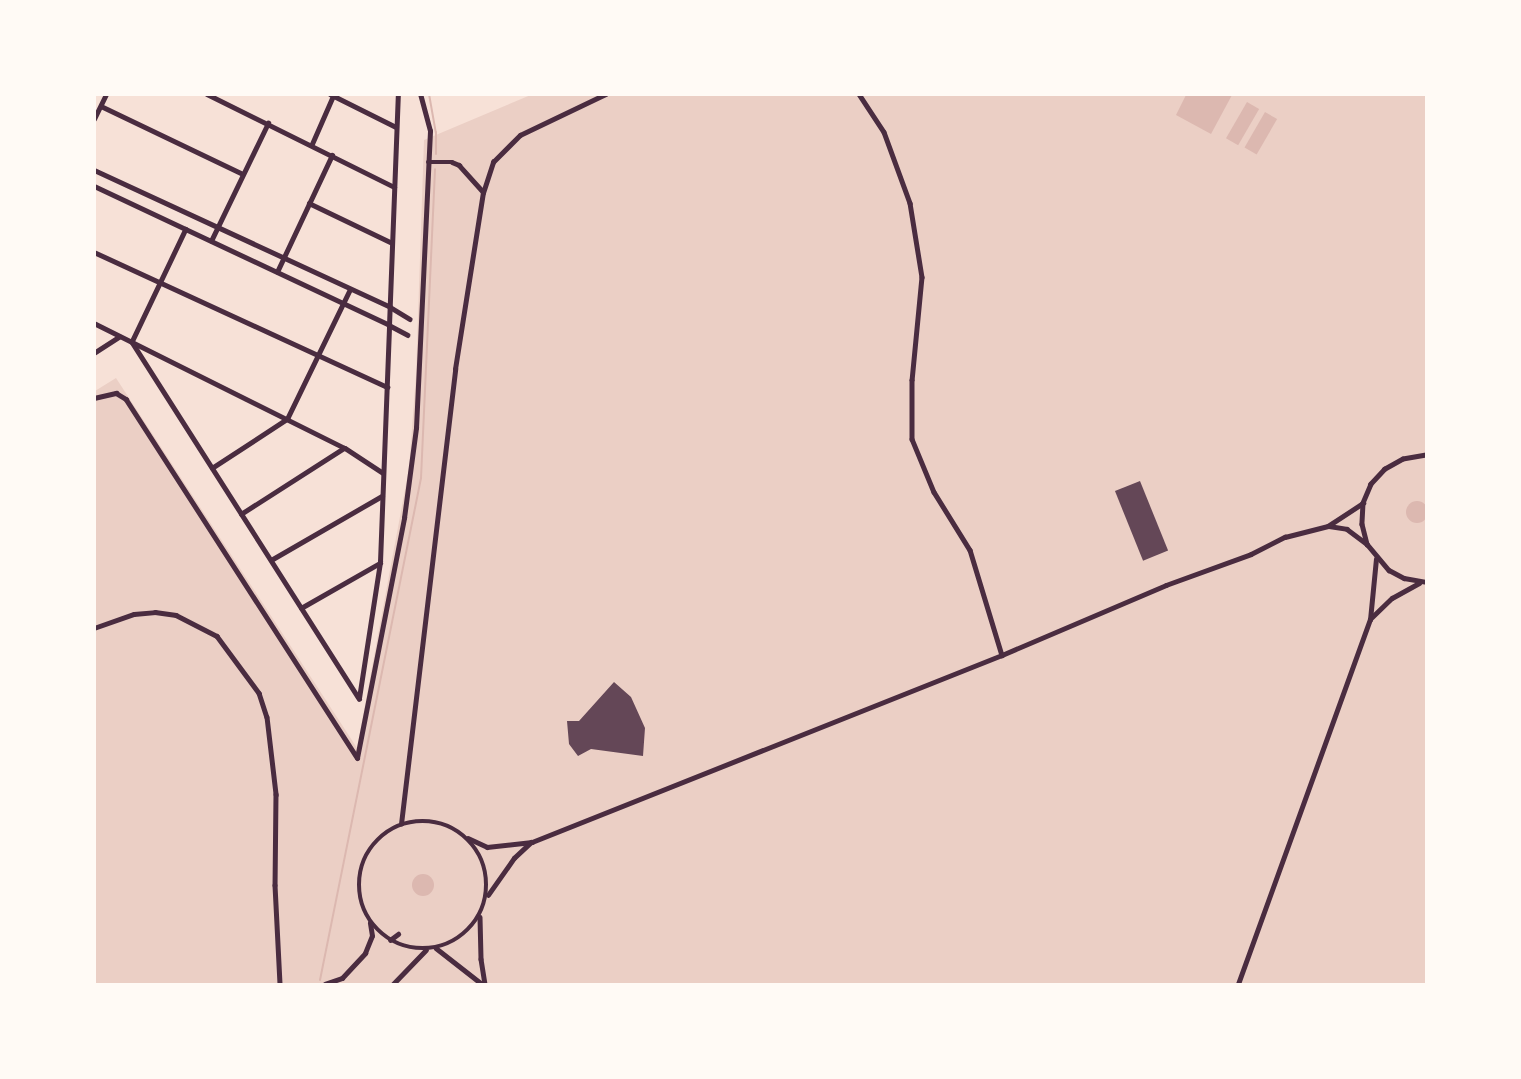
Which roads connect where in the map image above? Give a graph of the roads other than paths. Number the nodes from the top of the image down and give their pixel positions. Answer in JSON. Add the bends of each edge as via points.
{"nodes":[{"id":1,"x":106,"y":94,"type":"edge"},
{"id":2,"x":207,"y":94,"type":"edge"},
{"id":3,"x":398,"y":94,"type":"edge"},
{"id":4,"x":420,"y":94,"type":"edge"},
{"id":5,"x":606,"y":94,"type":"edge"},
{"id":6,"x":859,"y":94,"type":"edge"},
{"id":7,"x":332,"y":95,"type":"edge"},
{"id":8,"x":101,"y":106,"type":"junction"},
{"id":9,"x":94,"y":119,"type":"edge"},
{"id":10,"x":268,"y":123,"type":"junction"},
{"id":11,"x":396,"y":127,"type":"junction"},
{"id":12,"x":312,"y":144,"type":"junction"},
{"id":13,"x":332,"y":155,"type":"junction"},
{"id":14,"x":428,"y":162,"type":"junction"},
{"id":15,"x":94,"y":170,"type":"edge"},
{"id":16,"x":243,"y":174,"type":"junction"},
{"id":17,"x":94,"y":186,"type":"edge"},
{"id":18,"x":394,"y":187,"type":"junction"},
{"id":19,"x":483,"y":193,"type":"junction"},
{"id":20,"x":309,"y":203,"type":"junction"},
{"id":21,"x":217,"y":227,"type":"junction"},
{"id":22,"x":186,"y":229,"type":"junction"},
{"id":23,"x":211,"y":241,"type":"junction"},
{"id":24,"x":392,"y":243,"type":"junction"},
{"id":25,"x":94,"y":252,"type":"edge"},
{"id":26,"x":283,"y":258,"type":"junction"},
{"id":27,"x":277,"y":272,"type":"junction"},
{"id":28,"x":161,"y":283,"type":"junction"},
{"id":29,"x":350,"y":289,"type":"junction"},
{"id":30,"x":343,"y":303,"type":"junction"},
{"id":31,"x":390,"y":307,"type":"junction"},
{"id":32,"x":410,"y":319,"type":"dead end"},
{"id":33,"x":94,"y":323,"type":"edge"},
{"id":34,"x":389,"y":325,"type":"junction"},
{"id":35,"x":408,"y":335,"type":"dead end"},
{"id":36,"x":120,"y":336,"type":"junction"},
{"id":37,"x":132,"y":342,"type":"junction"},
{"id":38,"x":94,"y":353,"type":"edge"},
{"id":39,"x":318,"y":356,"type":"junction"},
{"id":40,"x":387,"y":387,"type":"junction"},
{"id":41,"x":94,"y":398,"type":"edge"},
{"id":42,"x":287,"y":419,"type":"junction"},
{"id":43,"x":345,"y":447,"type":"junction"},
{"id":44,"x":1426,"y":455,"type":"edge"},
{"id":45,"x":212,"y":468,"type":"junction"},
{"id":46,"x":384,"y":474,"type":"junction"},
{"id":47,"x":383,"y":495,"type":"junction"},
{"id":48,"x":1363,"y":503,"type":"junction"},
{"id":49,"x":241,"y":514,"type":"junction"},
{"id":50,"x":1328,"y":526,"type":"junction"},
{"id":51,"x":1367,"y":544,"type":"junction"},
{"id":52,"x":1376,"y":559,"type":"junction"},
{"id":53,"x":271,"y":561,"type":"junction"},
{"id":54,"x":380,"y":562,"type":"junction"},
{"id":55,"x":1424,"y":582,"type":"edge"},
{"id":56,"x":301,"y":608,"type":"junction"},
{"id":57,"x":1370,"y":620,"type":"junction"},
{"id":58,"x":94,"y":628,"type":"edge"},
{"id":59,"x":1002,"y":655,"type":"junction"},
{"id":60,"x":401,"y":824,"type":"junction"},
{"id":61,"x":468,"y":838,"type":"junction"},
{"id":62,"x":532,"y":842,"type":"junction"},
{"id":63,"x":487,"y":896,"type":"junction"},
{"id":64,"x":480,"y":917,"type":"junction"},
{"id":65,"x":370,"y":922,"type":"junction"},
{"id":66,"x":398,"y":934,"type":"dead end"},
{"id":67,"x":390,"y":940,"type":"junction"},
{"id":68,"x":435,"y":948,"type":"junction"},
{"id":69,"x":426,"y":950,"type":"junction"},
{"id":70,"x":280,"y":985,"type":"edge"},
{"id":71,"x":325,"y":985,"type":"edge"},
{"id":72,"x":393,"y":985,"type":"edge"},
{"id":73,"x":484,"y":985,"type":"edge"},
{"id":74,"x":1238,"y":985,"type":"edge"}],
"edges":[{"from":1,"to":8,"type":"street"},
{"from":2,"to":10,"type":"street"},
{"from":3,"to":11,"type":"street"},
{"from":4,"to":14,"type":"street","via":[[430,131]]},
{"from":5,"to":19,"type":"street","via":[[520,135],[493,162]]},
{"from":6,"to":59,"type":"street","via":[[884,132],[910,202],[922,277],[912,380],[912,439],[934,492],[970,550]]},
{"from":7,"to":11,"type":"street"},
{"from":7,"to":12,"type":"street"},
{"from":8,"to":9,"type":"street"},
{"from":8,"to":16,"type":"street"},
{"from":10,"to":12,"type":"street"},
{"from":10,"to":16,"type":"street"},
{"from":11,"to":18,"type":"street"},
{"from":12,"to":13,"type":"street"},
{"from":13,"to":18,"type":"street"},
{"from":13,"to":20,"type":"street"},
{"from":14,"to":19,"type":"street","via":[[459,165]]},
{"from":14,"to":41,"type":"street","via":[[411,474],[357,758],[126,399],[116,393]]},
{"from":15,"to":21,"type":"street"},
{"from":16,"to":21,"type":"street"},
{"from":17,"to":22,"type":"street"},
{"from":18,"to":24,"type":"street"},
{"from":19,"to":60,"type":"street","via":[[455,369]]},
{"from":20,"to":24,"type":"street"},
{"from":20,"to":26,"type":"street"},
{"from":21,"to":23,"type":"street"},
{"from":21,"to":26,"type":"street"},
{"from":22,"to":23,"type":"street"},
{"from":22,"to":28,"type":"street"},
{"from":23,"to":27,"type":"street"},
{"from":24,"to":31,"type":"street"},
{"from":25,"to":28,"type":"street"},
{"from":26,"to":27,"type":"street"},
{"from":26,"to":29,"type":"street"},
{"from":27,"to":30,"type":"street"},
{"from":28,"to":37,"type":"street"},
{"from":28,"to":39,"type":"street"},
{"from":29,"to":30,"type":"street"},
{"from":29,"to":31,"type":"street"},
{"from":30,"to":34,"type":"street"},
{"from":30,"to":39,"type":"street"},
{"from":31,"to":32,"type":"street"},
{"from":31,"to":34,"type":"street"},
{"from":33,"to":36,"type":"street"},
{"from":34,"to":35,"type":"street"},
{"from":34,"to":40,"type":"street"},
{"from":36,"to":37,"type":"street"},
{"from":36,"to":38,"type":"street"},
{"from":37,"to":42,"type":"street"},
{"from":37,"to":45,"type":"street"},
{"from":39,"to":40,"type":"street"},
{"from":39,"to":42,"type":"street"},
{"from":40,"to":46,"type":"street"},
{"from":42,"to":43,"type":"street"},
{"from":42,"to":45,"type":"street"},
{"from":43,"to":46,"type":"street"},
{"from":43,"to":49,"type":"street"},
{"from":44,"to":48,"type":"street","via":[[1403,459],[1385,469],[1371,484]]},
{"from":45,"to":49,"type":"street"},
{"from":46,"to":47,"type":"street"},
{"from":47,"to":53,"type":"street"},
{"from":47,"to":54,"type":"street"},
{"from":48,"to":50,"type":"street"},
{"from":48,"to":51,"type":"street"},
{"from":49,"to":53,"type":"street"},
{"from":50,"to":51,"type":"street","via":[[1347,529]]},
{"from":50,"to":59,"type":"street","via":[[1285,537]]},
{"from":51,"to":52,"type":"street"},
{"from":52,"to":55,"type":"street","via":[[1404,578]]},
{"from":52,"to":57,"type":"street"},
{"from":53,"to":56,"type":"street"},
{"from":54,"to":56,"type":"street"},
{"from":54,"to":56,"type":"street","via":[[359,699]]},
{"from":55,"to":57,"type":"street","via":[[1392,598]]},
{"from":57,"to":74,"type":"street"},
{"from":58,"to":70,"type":"street","via":[[134,614],[176,615],[217,636],[260,693],[276,794]]},
{"from":59,"to":62,"type":"street"},
{"from":60,"to":61,"type":"street","via":[[430,820],[451,826]]},
{"from":60,"to":65,"type":"street","via":[[374,843],[363,860],[358,881]]},
{"from":61,"to":62,"type":"street","via":[[488,847]]},
{"from":61,"to":63,"type":"street","via":[[481,855]]},
{"from":62,"to":63,"type":"street","via":[[514,858]]},
{"from":63,"to":64,"type":"street"},
{"from":64,"to":68,"type":"street","via":[[466,934]]},
{"from":64,"to":73,"type":"street"},
{"from":65,"to":67,"type":"street"},
{"from":65,"to":71,"type":"street","via":[[372,936],[365,953],[342,978]]},
{"from":66,"to":67,"type":"street"},
{"from":67,"to":69,"type":"street"},
{"from":68,"to":69,"type":"street"},
{"from":68,"to":73,"type":"street"},
{"from":69,"to":72,"type":"street"}]}
